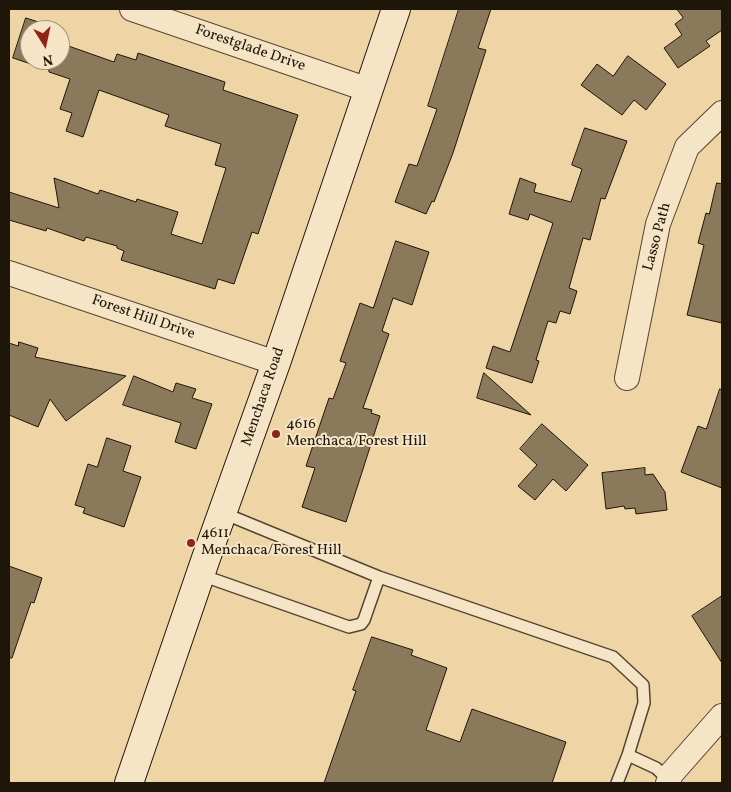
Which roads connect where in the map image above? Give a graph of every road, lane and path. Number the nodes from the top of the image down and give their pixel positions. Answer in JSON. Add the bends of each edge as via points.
{"nodes":[{"id":1,"x":132,"y":9,"type":"edge"},
{"id":2,"x":396,"y":9,"type":"edge"},
{"id":3,"x":369,"y":90,"type":"junction"},
{"id":4,"x":722,"y":113,"type":"edge"},
{"id":5,"x":9,"y":273,"type":"edge"},
{"id":6,"x":276,"y":363,"type":"junction"},
{"id":7,"x":627,"y":378,"type":"dead end"},
{"id":8,"x":223,"y":513,"type":"junction"},
{"id":9,"x":200,"y":575,"type":"junction"},
{"id":10,"x":379,"y":577,"type":"junction"},
{"id":11,"x":722,"y":716,"type":"edge"},
{"id":12,"x":628,"y":755,"type":"junction"},
{"id":13,"x":668,"y":782,"type":"edge"},
{"id":14,"x":129,"y":783,"type":"edge"},
{"id":15,"x":617,"y":783,"type":"edge"}],
"edges":[{"from":1,"to":3,"type":"street","name":"Forestglade Drive"},
{"from":2,"to":3,"type":"main road","name":"Menchaca Road"},
{"from":3,"to":6,"type":"main road","name":"Menchaca Road"},
{"from":4,"to":7,"type":"street","name":"Lasso Path","via":[[687,147],[658,224]]},
{"from":5,"to":6,"type":"street","name":"Forest Hill Drive"},
{"from":6,"to":8,"type":"main road","name":"Menchaca Road"},
{"from":8,"to":9,"type":"main road","name":"Menchaca Road"},
{"from":8,"to":10,"type":"lane"},
{"from":9,"to":10,"type":"lane","via":[[348,627],[364,620]]},
{"from":9,"to":14,"type":"main road","name":"Menchaca Road"},
{"from":10,"to":12,"type":"lane","via":[[613,657],[644,685],[644,704]]},
{"from":11,"to":13,"type":"street","via":[[671,774]]},
{"from":12,"to":13,"type":"lane","via":[[656,768]]},
{"from":12,"to":15,"type":"lane"}]}
